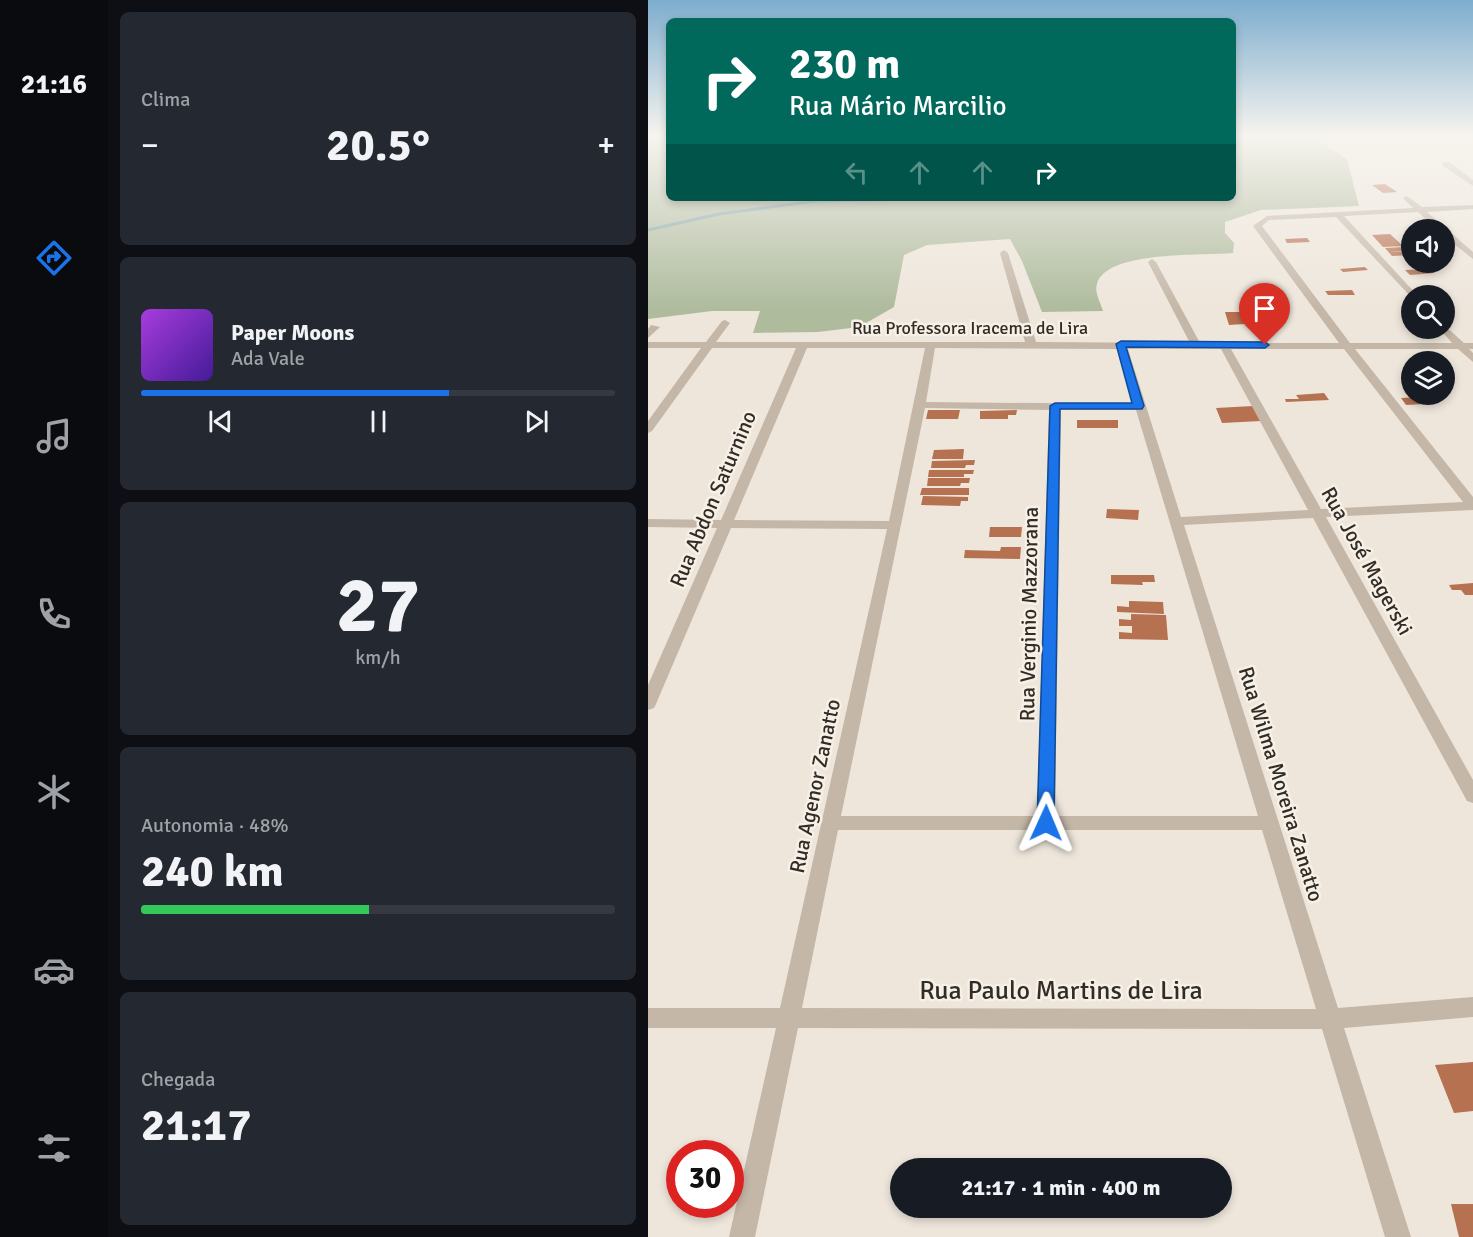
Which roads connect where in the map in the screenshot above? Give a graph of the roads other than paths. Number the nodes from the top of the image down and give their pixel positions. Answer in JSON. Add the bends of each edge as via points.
{"nodes":[{"id":1,"x":1407,"y":198,"type":"dead end"},
{"id":2,"x":1473,"y":207,"type":"edge"},
{"id":3,"x":1420,"y":209,"type":"junction"},
{"id":4,"x":1337,"y":213,"type":"junction"},
{"id":5,"x":1431,"y":219,"type":"edge"},
{"id":6,"x":1455,"y":240,"type":"edge"},
{"id":7,"x":1004,"y":253,"type":"dead end"},
{"id":8,"x":1473,"y":256,"type":"edge"},
{"id":9,"x":1152,"y":262,"type":"dead end"},
{"id":10,"x":1404,"y":285,"type":"edge"},
{"id":11,"x":725,"y":323,"type":"dead end"},
{"id":12,"x":1454,"y":339,"type":"edge"},
{"id":13,"x":931,"y":344,"type":"junction"},
{"id":14,"x":1031,"y":344,"type":"junction"},
{"id":15,"x":1121,"y":344,"type":"junction"},
{"id":16,"x":1196,"y":344,"type":"junction"},
{"id":17,"x":648,"y":345,"type":"edge"},
{"id":18,"x":709,"y":345,"type":"junction"},
{"id":19,"x":803,"y":345,"type":"junction"},
{"id":20,"x":1224,"y":345,"type":"junction"},
{"id":21,"x":1346,"y":345,"type":"junction"},
{"id":22,"x":1460,"y":346,"type":"junction"},
{"id":23,"x":1473,"y":346,"type":"edge"},
{"id":24,"x":1473,"y":359,"type":"edge"},
{"id":25,"x":920,"y":405,"type":"junction"},
{"id":26,"x":1055,"y":406,"type":"junction"},
{"id":27,"x":1138,"y":406,"type":"junction"},
{"id":28,"x":648,"y":429,"type":"edge"},
{"id":29,"x":1473,"y":506,"type":"edge"},
{"id":30,"x":1318,"y":514,"type":"junction"},
{"id":31,"x":1176,"y":521,"type":"junction"},
{"id":32,"x":648,"y":523,"type":"edge"},
{"id":33,"x":724,"y":524,"type":"junction"},
{"id":34,"x":895,"y":525,"type":"junction"},
{"id":35,"x":648,"y":704,"type":"edge"},
{"id":36,"x":1473,"y":796,"type":"edge"},
{"id":37,"x":831,"y":823,"type":"junction"},
{"id":38,"x":1046,"y":823,"type":"junction"},
{"id":39,"x":1269,"y":823,"type":"junction"},
{"id":40,"x":1473,"y":1007,"type":"edge"},
{"id":41,"x":648,"y":1018,"type":"edge"},
{"id":42,"x":788,"y":1019,"type":"junction"},
{"id":43,"x":1331,"y":1019,"type":"junction"},
{"id":44,"x":741,"y":1237,"type":"edge"},
{"id":45,"x":1398,"y":1237,"type":"edge"}],
"edges":[{"from":1,"to":3,"type":"street"},
{"from":2,"to":3,"type":"street"},
{"from":3,"to":4,"type":"street"},
{"from":3,"to":5,"type":"street"},
{"from":4,"to":10,"type":"street"},
{"from":4,"to":21,"type":"street","via":[[1267,218],[1257,226]]},
{"from":6,"to":8,"type":"street"},
{"from":7,"to":14,"type":"street"},
{"from":9,"to":16,"type":"street"},
{"from":11,"to":18,"type":"street"},
{"from":12,"to":22,"type":"street"},
{"from":13,"to":14,"type":"street","name":"Rua Professora Iracema de Lira"},
{"from":13,"to":19,"type":"street","name":"Rua Professora Iracema de Lira"},
{"from":13,"to":25,"type":"street","name":"Rua Agenor Zanatto"},
{"from":14,"to":15,"type":"street","name":"Rua Professora Iracema de Lira"},
{"from":15,"to":16,"type":"street","name":"Rua Professora Iracema de Lira"},
{"from":15,"to":27,"type":"street","name":"Rua Wilma Moreira Zanatto"},
{"from":16,"to":20,"type":"street","name":"Rua Professora Iracema de Lira"},
{"from":17,"to":18,"type":"street","name":"Rua Professora Iracema de Lira"},
{"from":18,"to":19,"type":"street","name":"Rua Professora Iracema de Lira"},
{"from":18,"to":28,"type":"street"},
{"from":19,"to":33,"type":"street","name":"Rua Abdon Saturnino"},
{"from":20,"to":21,"type":"street","name":"Rua Professora Iracema de Lira"},
{"from":20,"to":30,"type":"street","name":"Rua José Magerski"},
{"from":21,"to":22,"type":"street","name":"Rua Professora Iracema de Lira"},
{"from":21,"to":29,"type":"street"},
{"from":22,"to":23,"type":"street","name":"Rua Professora Iracema de Lira"},
{"from":22,"to":24,"type":"street"},
{"from":25,"to":26,"type":"street"},
{"from":25,"to":34,"type":"street","name":"Rua Agenor Zanatto"},
{"from":26,"to":27,"type":"street"},
{"from":26,"to":38,"type":"street","name":"Rua Verginio Mazzorana"},
{"from":27,"to":31,"type":"street","name":"Rua Wilma Moreira Zanatto"},
{"from":29,"to":30,"type":"street"},
{"from":30,"to":31,"type":"street"},
{"from":30,"to":36,"type":"street","name":"Rua José Magerski"},
{"from":31,"to":39,"type":"street","name":"Rua Wilma Moreira Zanatto"},
{"from":32,"to":33,"type":"street"},
{"from":33,"to":34,"type":"street"},
{"from":33,"to":35,"type":"street","name":"Rua Abdon Saturnino"},
{"from":34,"to":37,"type":"street","name":"Rua Agenor Zanatto"},
{"from":37,"to":38,"type":"street"},
{"from":37,"to":42,"type":"street","name":"Rua Agenor Zanatto"},
{"from":38,"to":39,"type":"street"},
{"from":39,"to":43,"type":"street","name":"Rua Wilma Moreira Zanatto"},
{"from":40,"to":43,"type":"street","name":"Rua Paulo Martins de Lira"},
{"from":41,"to":42,"type":"street","name":"Rua Paulo Martins de Lira"},
{"from":42,"to":43,"type":"street","name":"Rua Paulo Martins de Lira"},
{"from":42,"to":44,"type":"street","name":"Rua Agenor Zanatto"},
{"from":43,"to":45,"type":"street","name":"Rua Wilma Moreira Zanatto"}]}
